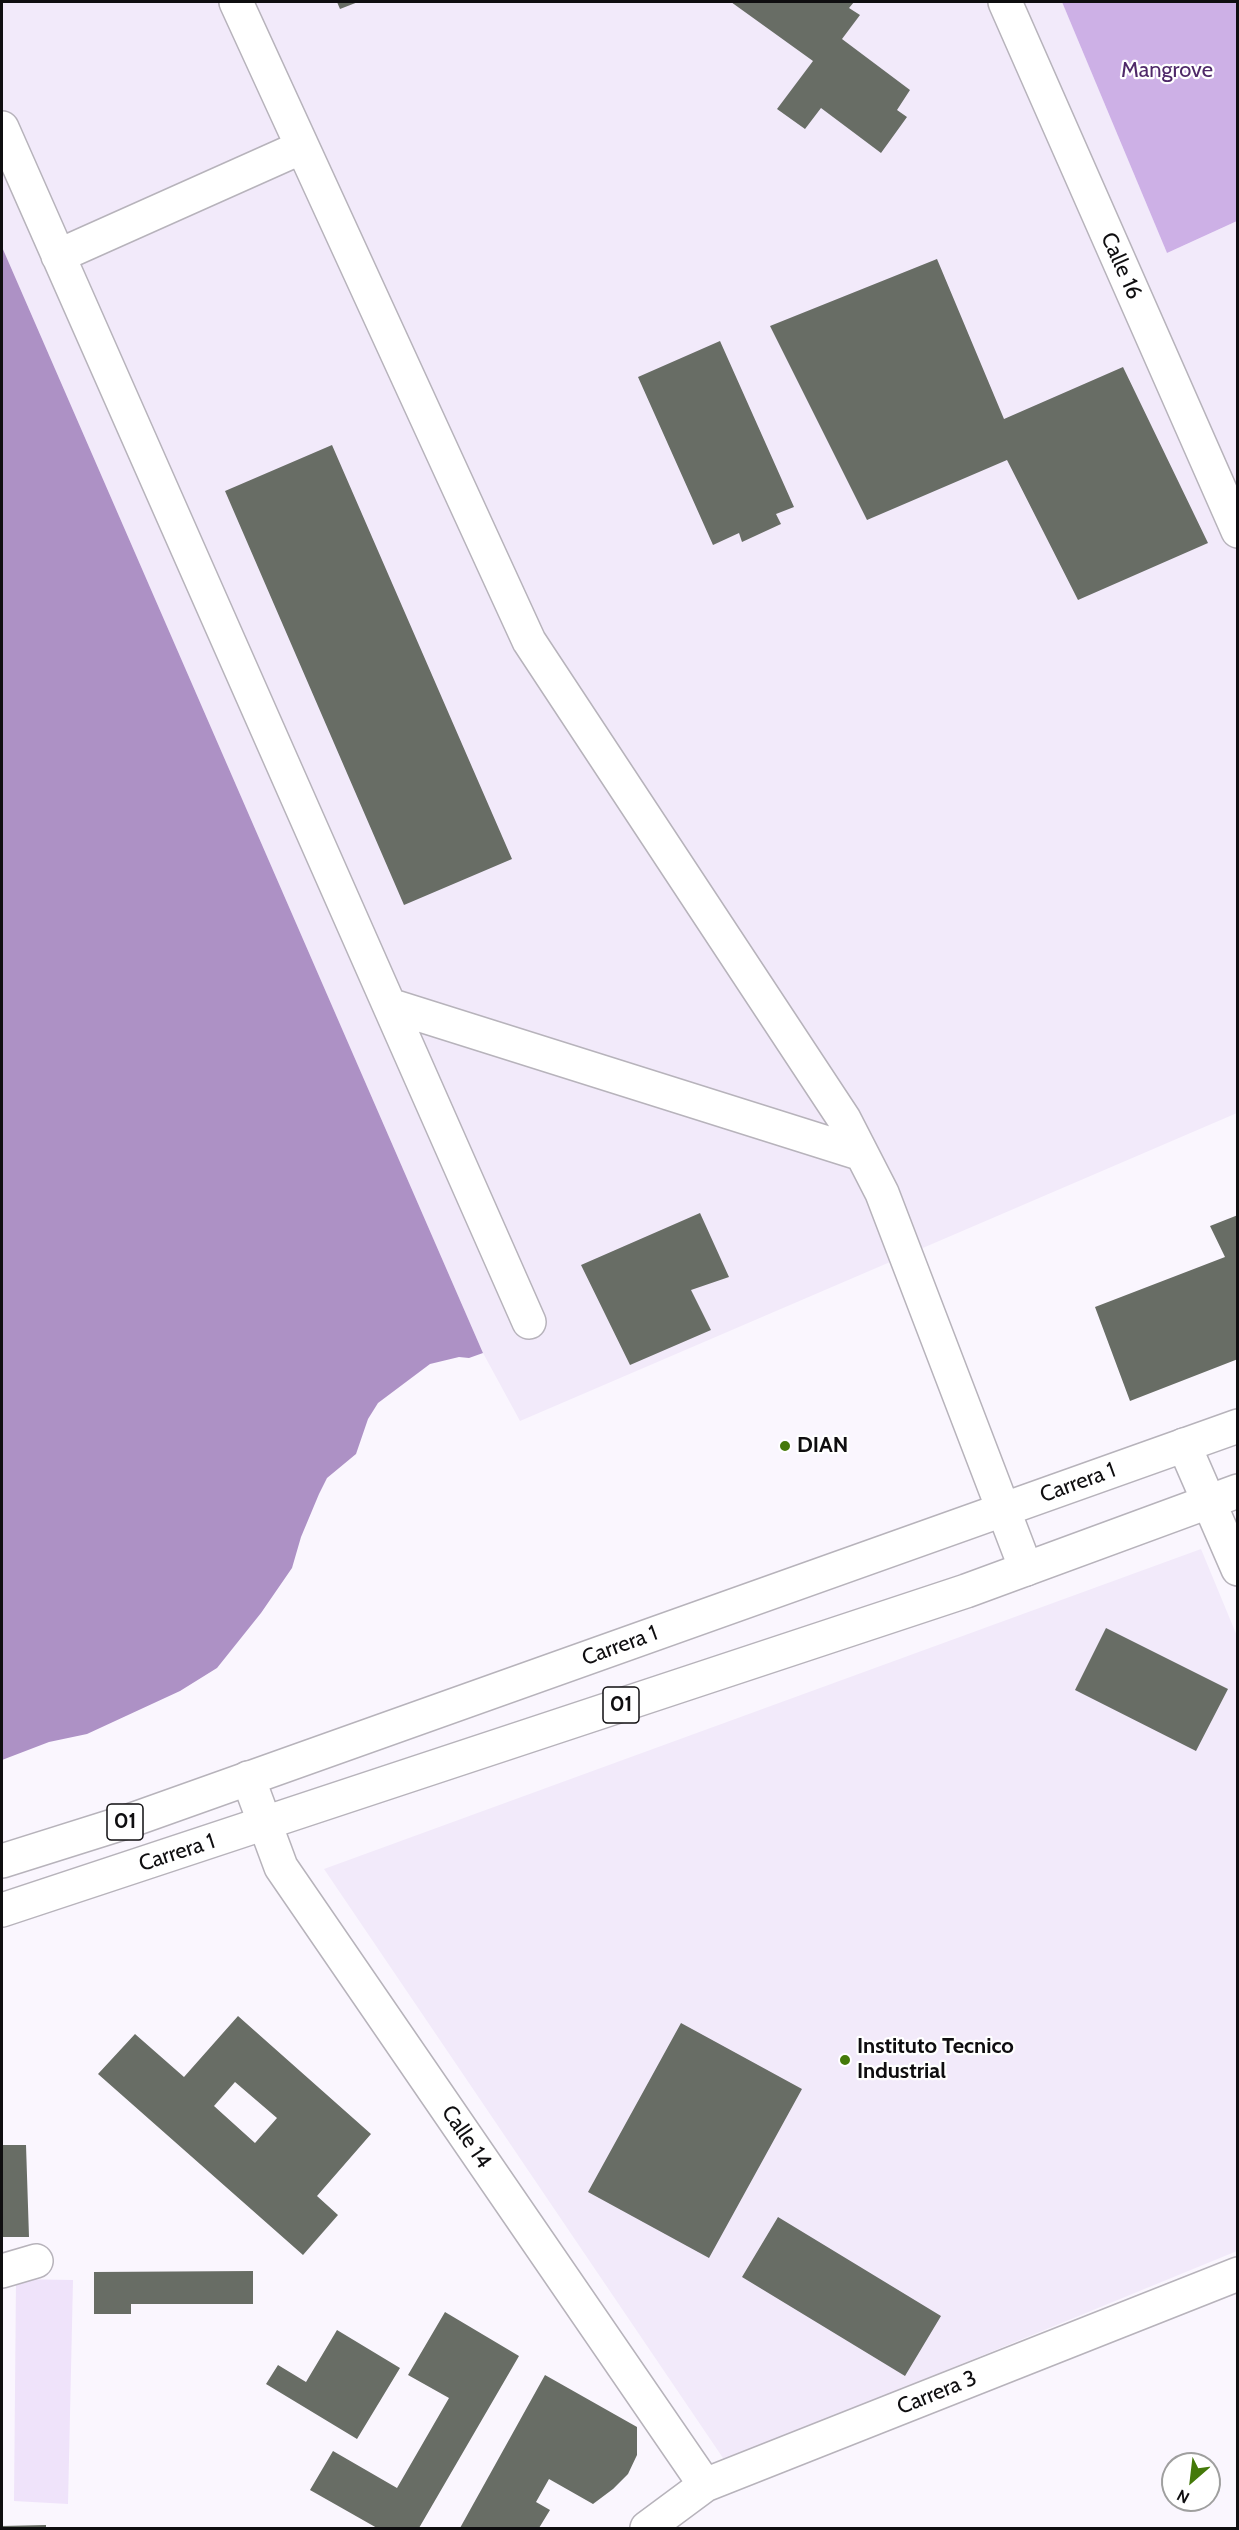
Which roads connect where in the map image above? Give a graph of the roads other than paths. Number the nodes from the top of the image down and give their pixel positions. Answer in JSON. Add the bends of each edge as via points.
{"nodes":[{"id":1,"x":236,"y":2,"type":"edge"},
{"id":2,"x":1005,"y":2,"type":"edge"},
{"id":3,"x":2,"y":128,"type":"edge"},
{"id":4,"x":302,"y":147,"type":"junction"},
{"id":5,"x":58,"y":256,"type":"junction"},
{"id":6,"x":1238,"y":531,"type":"edge"},
{"id":7,"x":389,"y":1005,"type":"junction"},
{"id":8,"x":862,"y":1154,"type":"junction"},
{"id":9,"x":529,"y":1322,"type":"dead end"},
{"id":10,"x":1238,"y":1426,"type":"edge"},
{"id":11,"x":1184,"y":1445,"type":"junction"},
{"id":12,"x":1223,"y":1496,"type":"edge"},
{"id":13,"x":1003,"y":1509,"type":"junction"},
{"id":14,"x":1026,"y":1569,"type":"junction"},
{"id":15,"x":1238,"y":1569,"type":"edge"},
{"id":16,"x":248,"y":1779,"type":"junction"},
{"id":17,"x":265,"y":1824,"type":"junction"},
{"id":18,"x":2,"y":1861,"type":"edge"},
{"id":19,"x":2,"y":1910,"type":"edge"},
{"id":20,"x":36,"y":2261,"type":"dead end"},
{"id":21,"x":2,"y":2271,"type":"edge"},
{"id":22,"x":1238,"y":2274,"type":"edge"},
{"id":23,"x":705,"y":2485,"type":"junction"},
{"id":24,"x":646,"y":2529,"type":"edge"}],
"edges":[{"from":1,"to":4,"type":"main road"},
{"from":2,"to":6,"type":"main road","name":"Calle 16"},
{"from":3,"to":5,"type":"main road"},
{"from":4,"to":5,"type":"main road"},
{"from":4,"to":8,"type":"main road","via":[[529,642],[837,1109]]},
{"from":5,"to":7,"type":"main road"},
{"from":7,"to":8,"type":"main road"},
{"from":7,"to":9,"type":"main road"},
{"from":8,"to":13,"type":"main road","via":[[882,1193]]},
{"from":10,"to":11,"type":"main road","name":"Carrera 1","number":"01"},
{"from":11,"to":12,"type":"main road"},
{"from":11,"to":13,"type":"main road","name":"Carrera 1","number":"01"},
{"from":12,"to":14,"type":"main road","name":"Carrera 1","number":"01"},
{"from":12,"to":15,"type":"main road"},
{"from":13,"to":14,"type":"main road"},
{"from":13,"to":16,"type":"main road","name":"Carrera 1","number":"01"},
{"from":14,"to":17,"type":"main road","name":"Carrera 1","number":"01"},
{"from":16,"to":17,"type":"main road","name":"Calle 14"},
{"from":16,"to":18,"type":"main road","name":"Carrera 1","number":"01"},
{"from":17,"to":19,"type":"main road","name":"Carrera 1","number":"01"},
{"from":17,"to":23,"type":"main road","name":"Calle 14","via":[[281,1867]]},
{"from":20,"to":21,"type":"main road"},
{"from":22,"to":23,"type":"main road","name":"Carrera 3"},
{"from":23,"to":24,"type":"main road","name":"Carrera 3"}]}
